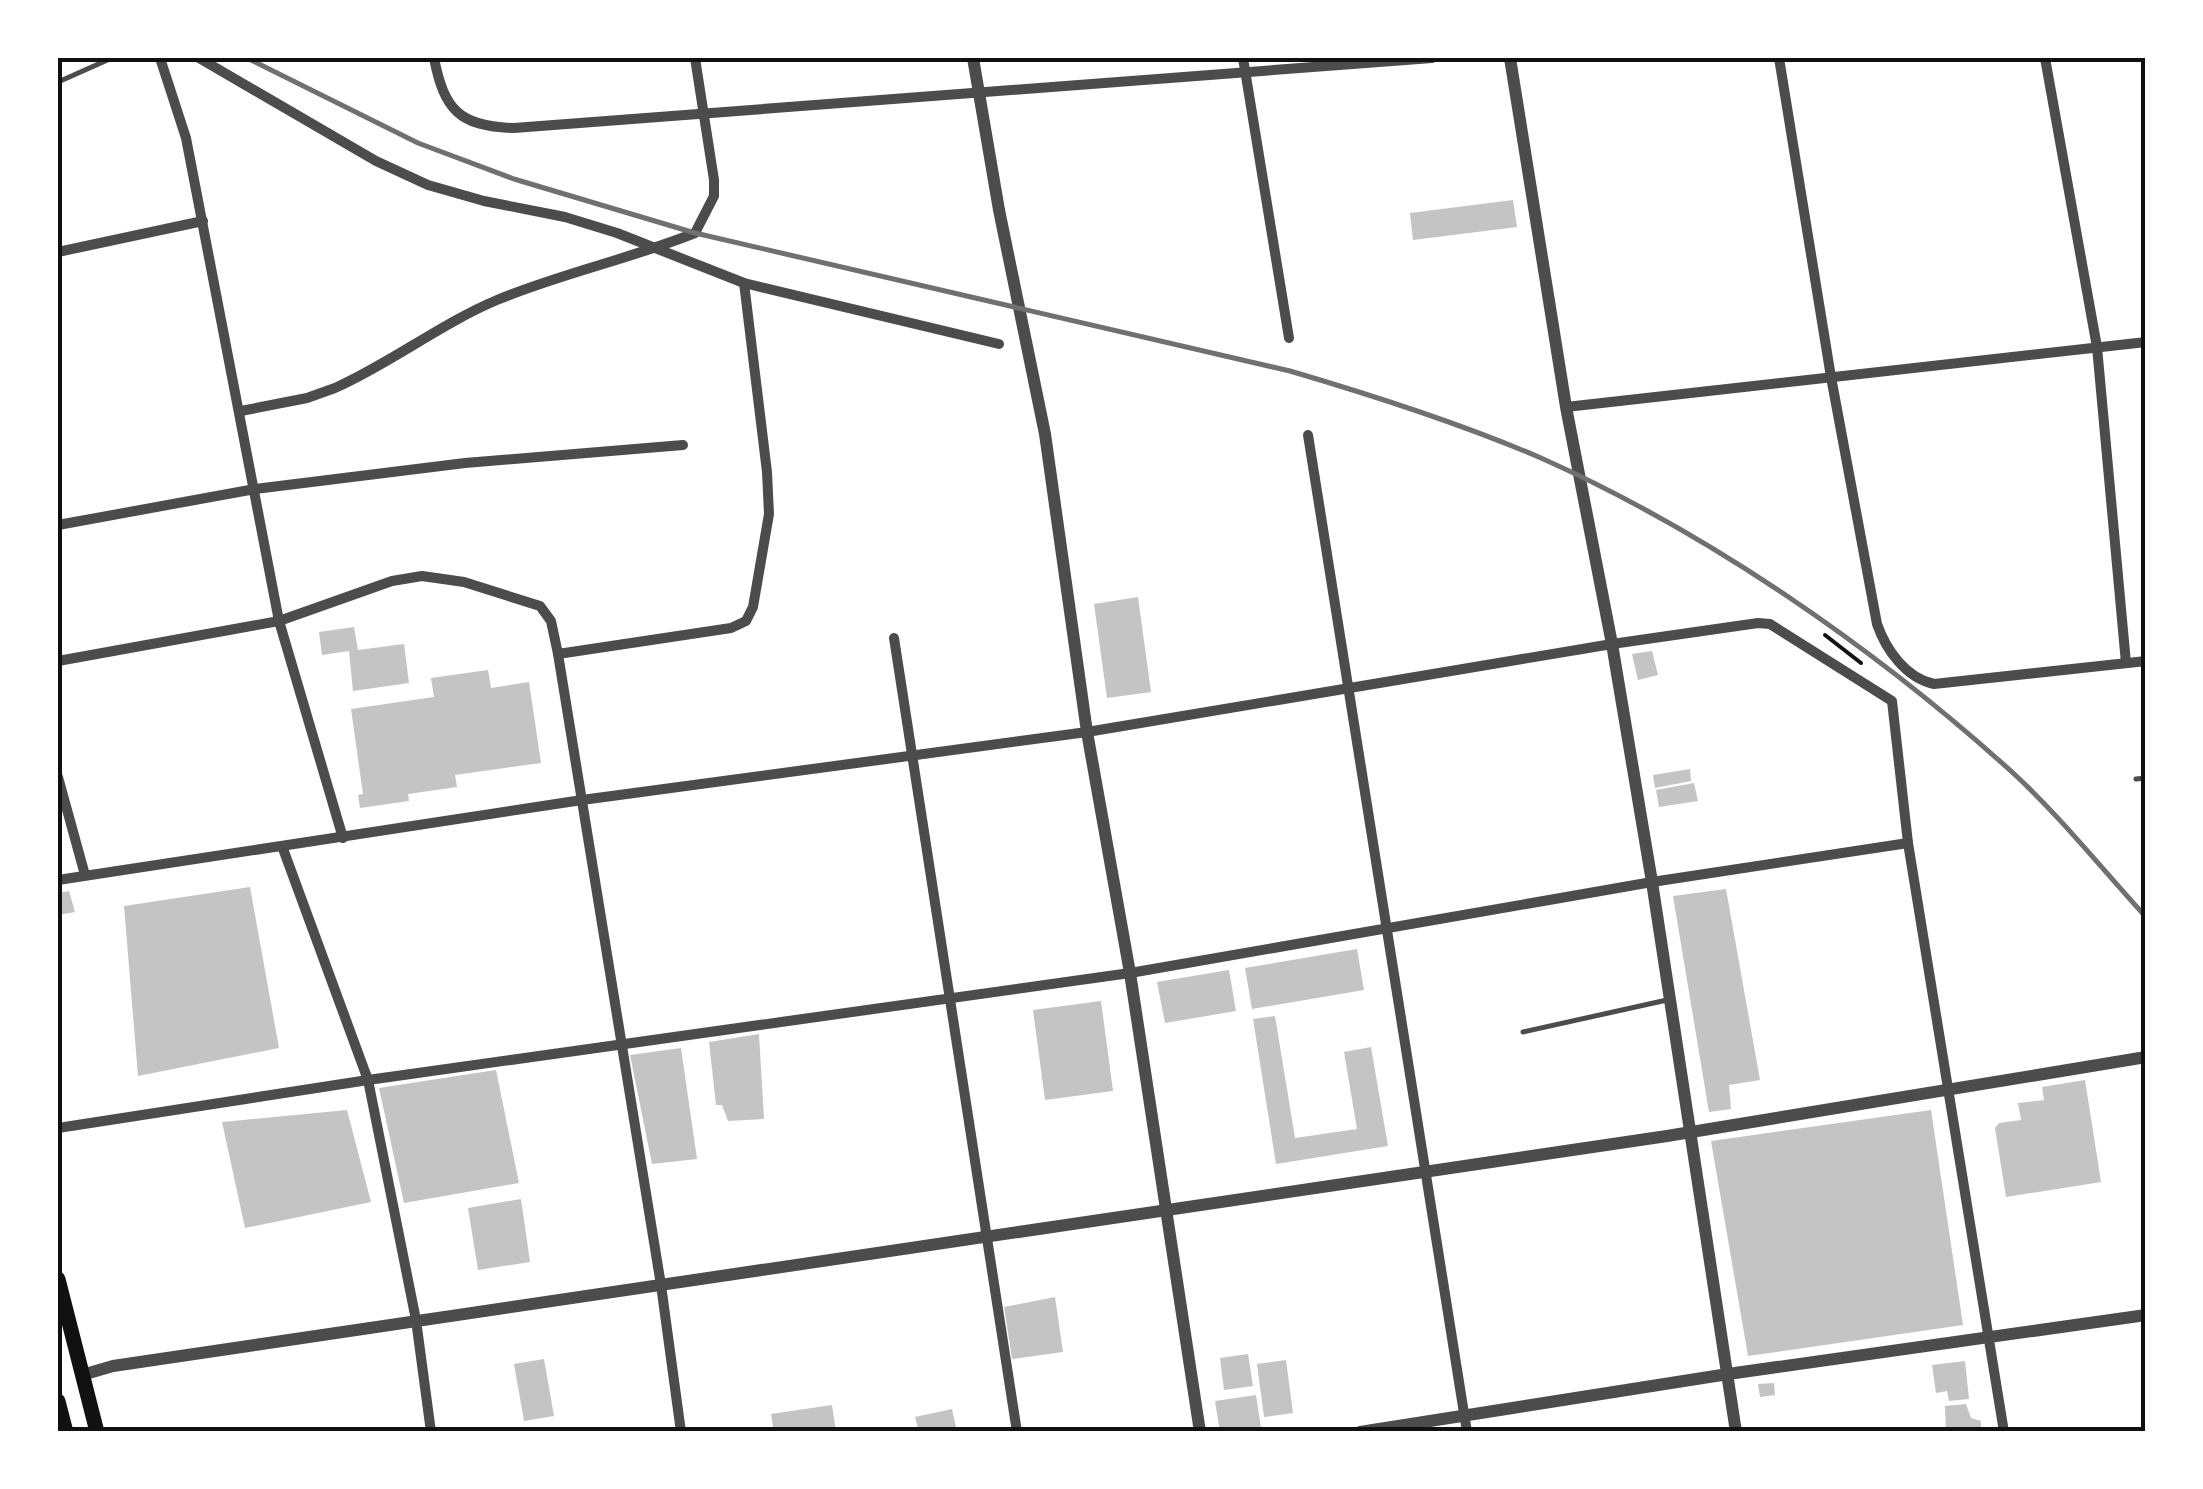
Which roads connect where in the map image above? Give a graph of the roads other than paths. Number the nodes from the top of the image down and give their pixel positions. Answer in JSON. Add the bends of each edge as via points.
{"nodes":[{"id":1,"x":112,"y":58,"type":"edge"},
{"id":2,"x":160,"y":58,"type":"edge"},
{"id":3,"x":199,"y":58,"type":"edge"},
{"id":4,"x":434,"y":58,"type":"edge"},
{"id":5,"x":694,"y":58,"type":"edge"},
{"id":6,"x":973,"y":58,"type":"edge"},
{"id":7,"x":1243,"y":58,"type":"edge"},
{"id":8,"x":1432,"y":58,"type":"edge"},
{"id":9,"x":1510,"y":58,"type":"edge"},
{"id":10,"x":1778,"y":58,"type":"edge"},
{"id":11,"x":2045,"y":58,"type":"edge"},
{"id":12,"x":1245,"y":71,"type":"junction"},
{"id":13,"x":58,"y":82,"type":"edge"},
{"id":14,"x":979,"y":93,"type":"junction"},
{"id":15,"x":704,"y":116,"type":"junction"},
{"id":16,"x":203,"y":222,"type":"junction"},
{"id":17,"x":655,"y":249,"type":"junction"},
{"id":18,"x":58,"y":252,"type":"edge"},
{"id":19,"x":744,"y":283,"type":"junction"},
{"id":20,"x":1288,"y":338,"type":"dead end"},
{"id":21,"x":2146,"y":342,"type":"edge"},
{"id":22,"x":999,"y":344,"type":"dead end"},
{"id":23,"x":2098,"y":347,"type":"junction"},
{"id":24,"x":1831,"y":377,"type":"junction"},
{"id":25,"x":1566,"y":407,"type":"junction"},
{"id":26,"x":241,"y":411,"type":"junction"},
{"id":27,"x":1308,"y":435,"type":"dead end"},
{"id":28,"x":682,"y":445,"type":"dead end"},
{"id":29,"x":255,"y":489,"type":"junction"},
{"id":30,"x":58,"y":525,"type":"edge"},
{"id":31,"x":279,"y":621,"type":"junction"},
{"id":32,"x":894,"y":638,"type":"dead end"},
{"id":33,"x":1612,"y":644,"type":"junction"},
{"id":34,"x":558,"y":654,"type":"junction"},
{"id":35,"x":58,"y":660,"type":"edge"},
{"id":36,"x":2146,"y":661,"type":"edge"},
{"id":37,"x":2126,"y":664,"type":"junction"},
{"id":38,"x":1348,"y":688,"type":"junction"},
{"id":39,"x":1087,"y":732,"type":"junction"},
{"id":40,"x":910,"y":756,"type":"junction"},
{"id":41,"x":58,"y":777,"type":"edge"},
{"id":42,"x":2146,"y":778,"type":"edge"},
{"id":43,"x":2136,"y":779,"type":"dead end"},
{"id":44,"x":582,"y":800,"type":"junction"},
{"id":45,"x":343,"y":838,"type":"junction"},
{"id":46,"x":1908,"y":843,"type":"junction"},
{"id":47,"x":282,"y":846,"type":"junction"},
{"id":48,"x":85,"y":874,"type":"junction"},
{"id":49,"x":59,"y":876,"type":"edge"},
{"id":50,"x":1652,"y":882,"type":"junction"},
{"id":51,"x":1386,"y":930,"type":"junction"},
{"id":52,"x":1130,"y":973,"type":"junction"},
{"id":53,"x":948,"y":999,"type":"junction"},
{"id":54,"x":1670,"y":1000,"type":"junction"},
{"id":55,"x":1524,"y":1032,"type":"dead end"},
{"id":56,"x":621,"y":1044,"type":"junction"},
{"id":57,"x":2146,"y":1057,"type":"edge"},
{"id":58,"x":368,"y":1080,"type":"junction"},
{"id":59,"x":1949,"y":1090,"type":"junction"},
{"id":60,"x":58,"y":1128,"type":"edge"},
{"id":61,"x":1690,"y":1132,"type":"junction"},
{"id":62,"x":1426,"y":1171,"type":"junction"},
{"id":63,"x":1164,"y":1208,"type":"junction"},
{"id":64,"x":988,"y":1237,"type":"junction"},
{"id":65,"x":58,"y":1279,"type":"edge"},
{"id":66,"x":661,"y":1285,"type":"junction"},
{"id":67,"x":2146,"y":1314,"type":"edge"},
{"id":68,"x":416,"y":1320,"type":"junction"},
{"id":69,"x":1990,"y":1338,"type":"junction"},
{"id":70,"x":82,"y":1374,"type":"junction"},
{"id":71,"x":1728,"y":1374,"type":"junction"},
{"id":72,"x":58,"y":1402,"type":"edge"},
{"id":73,"x":1464,"y":1415,"type":"junction"},
{"id":74,"x":66,"y":1432,"type":"edge"},
{"id":75,"x":97,"y":1432,"type":"edge"},
{"id":76,"x":431,"y":1432,"type":"edge"},
{"id":77,"x":681,"y":1432,"type":"edge"},
{"id":78,"x":1017,"y":1432,"type":"edge"},
{"id":79,"x":1200,"y":1432,"type":"edge"},
{"id":80,"x":1360,"y":1432,"type":"edge"},
{"id":81,"x":1466,"y":1432,"type":"edge"},
{"id":82,"x":1736,"y":1432,"type":"edge"},
{"id":83,"x":2004,"y":1432,"type":"edge"}],
"edges":[{"from":1,"to":13,"type":"lane"},
{"from":2,"to":16,"type":"street"},
{"from":3,"to":17,"type":"street","via":[[376,162],[428,185],[564,217]]},
{"from":4,"to":15,"type":"street","via":[[450,107],[485,127]]},
{"from":5,"to":15,"type":"street"},
{"from":6,"to":14,"type":"street"},
{"from":7,"to":12,"type":"street"},
{"from":8,"to":12,"type":"street"},
{"from":9,"to":25,"type":"street"},
{"from":10,"to":24,"type":"street"},
{"from":11,"to":23,"type":"street"},
{"from":12,"to":14,"type":"street"},
{"from":12,"to":20,"type":"street"},
{"from":14,"to":15,"type":"street"},
{"from":14,"to":39,"type":"street","via":[[1046,434]]},
{"from":15,"to":17,"type":"street","via":[[714,196],[694,233]]},
{"from":16,"to":18,"type":"street"},
{"from":16,"to":26,"type":"street"},
{"from":17,"to":19,"type":"street"},
{"from":17,"to":26,"type":"street","via":[[495,301],[335,388]]},
{"from":19,"to":22,"type":"street"},
{"from":19,"to":34,"type":"street","via":[[769,514],[746,622]]},
{"from":21,"to":23,"type":"street"},
{"from":23,"to":24,"type":"street"},
{"from":23,"to":37,"type":"street"},
{"from":24,"to":25,"type":"street"},
{"from":24,"to":37,"type":"street","via":[[1876,624],[1892,654],[1934,684]]},
{"from":25,"to":33,"type":"street"},
{"from":26,"to":29,"type":"street"},
{"from":27,"to":38,"type":"street"},
{"from":28,"to":29,"type":"street"},
{"from":29,"to":30,"type":"street"},
{"from":29,"to":31,"type":"street"},
{"from":31,"to":34,"type":"street","via":[[422,576],[540,606]]},
{"from":31,"to":35,"type":"street"},
{"from":31,"to":45,"type":"street"},
{"from":32,"to":40,"type":"street"},
{"from":33,"to":38,"type":"street"},
{"from":33,"to":46,"type":"street","via":[[1770,624],[1892,701]]},
{"from":33,"to":50,"type":"street"},
{"from":34,"to":44,"type":"street"},
{"from":36,"to":37,"type":"street"},
{"from":38,"to":39,"type":"street"},
{"from":38,"to":51,"type":"street"},
{"from":39,"to":40,"type":"street"},
{"from":39,"to":52,"type":"street"},
{"from":40,"to":44,"type":"street"},
{"from":40,"to":53,"type":"street"},
{"from":41,"to":48,"type":"street"},
{"from":42,"to":43,"type":"lane"},
{"from":44,"to":45,"type":"street"},
{"from":44,"to":56,"type":"street"},
{"from":45,"to":47,"type":"street"},
{"from":46,"to":50,"type":"street"},
{"from":46,"to":59,"type":"street"},
{"from":47,"to":48,"type":"street"},
{"from":47,"to":58,"type":"street"},
{"from":48,"to":49,"type":"street"},
{"from":50,"to":51,"type":"street"},
{"from":50,"to":54,"type":"street"},
{"from":51,"to":52,"type":"street"},
{"from":51,"to":62,"type":"street"},
{"from":52,"to":53,"type":"street"},
{"from":52,"to":63,"type":"street"},
{"from":53,"to":56,"type":"street"},
{"from":53,"to":64,"type":"street"},
{"from":54,"to":55,"type":"lane"},
{"from":54,"to":61,"type":"street"},
{"from":56,"to":58,"type":"street"},
{"from":56,"to":66,"type":"street"},
{"from":57,"to":59,"type":"street"},
{"from":58,"to":60,"type":"street"},
{"from":58,"to":68,"type":"street"},
{"from":59,"to":61,"type":"street"},
{"from":59,"to":69,"type":"street"},
{"from":61,"to":62,"type":"street"},
{"from":61,"to":71,"type":"street"},
{"from":62,"to":63,"type":"street"},
{"from":62,"to":73,"type":"street"},
{"from":63,"to":64,"type":"street"},
{"from":63,"to":79,"type":"street"},
{"from":64,"to":66,"type":"street"},
{"from":64,"to":78,"type":"street"},
{"from":65,"to":70,"type":"main road"},
{"from":66,"to":68,"type":"street"},
{"from":66,"to":77,"type":"street"},
{"from":67,"to":69,"type":"street"},
{"from":68,"to":70,"type":"street"},
{"from":68,"to":76,"type":"street"},
{"from":69,"to":71,"type":"street"},
{"from":69,"to":83,"type":"street"},
{"from":70,"to":75,"type":"main road"},
{"from":71,"to":73,"type":"street"},
{"from":71,"to":82,"type":"street"},
{"from":72,"to":74,"type":"main road"},
{"from":73,"to":80,"type":"street"},
{"from":73,"to":81,"type":"street"}]}
